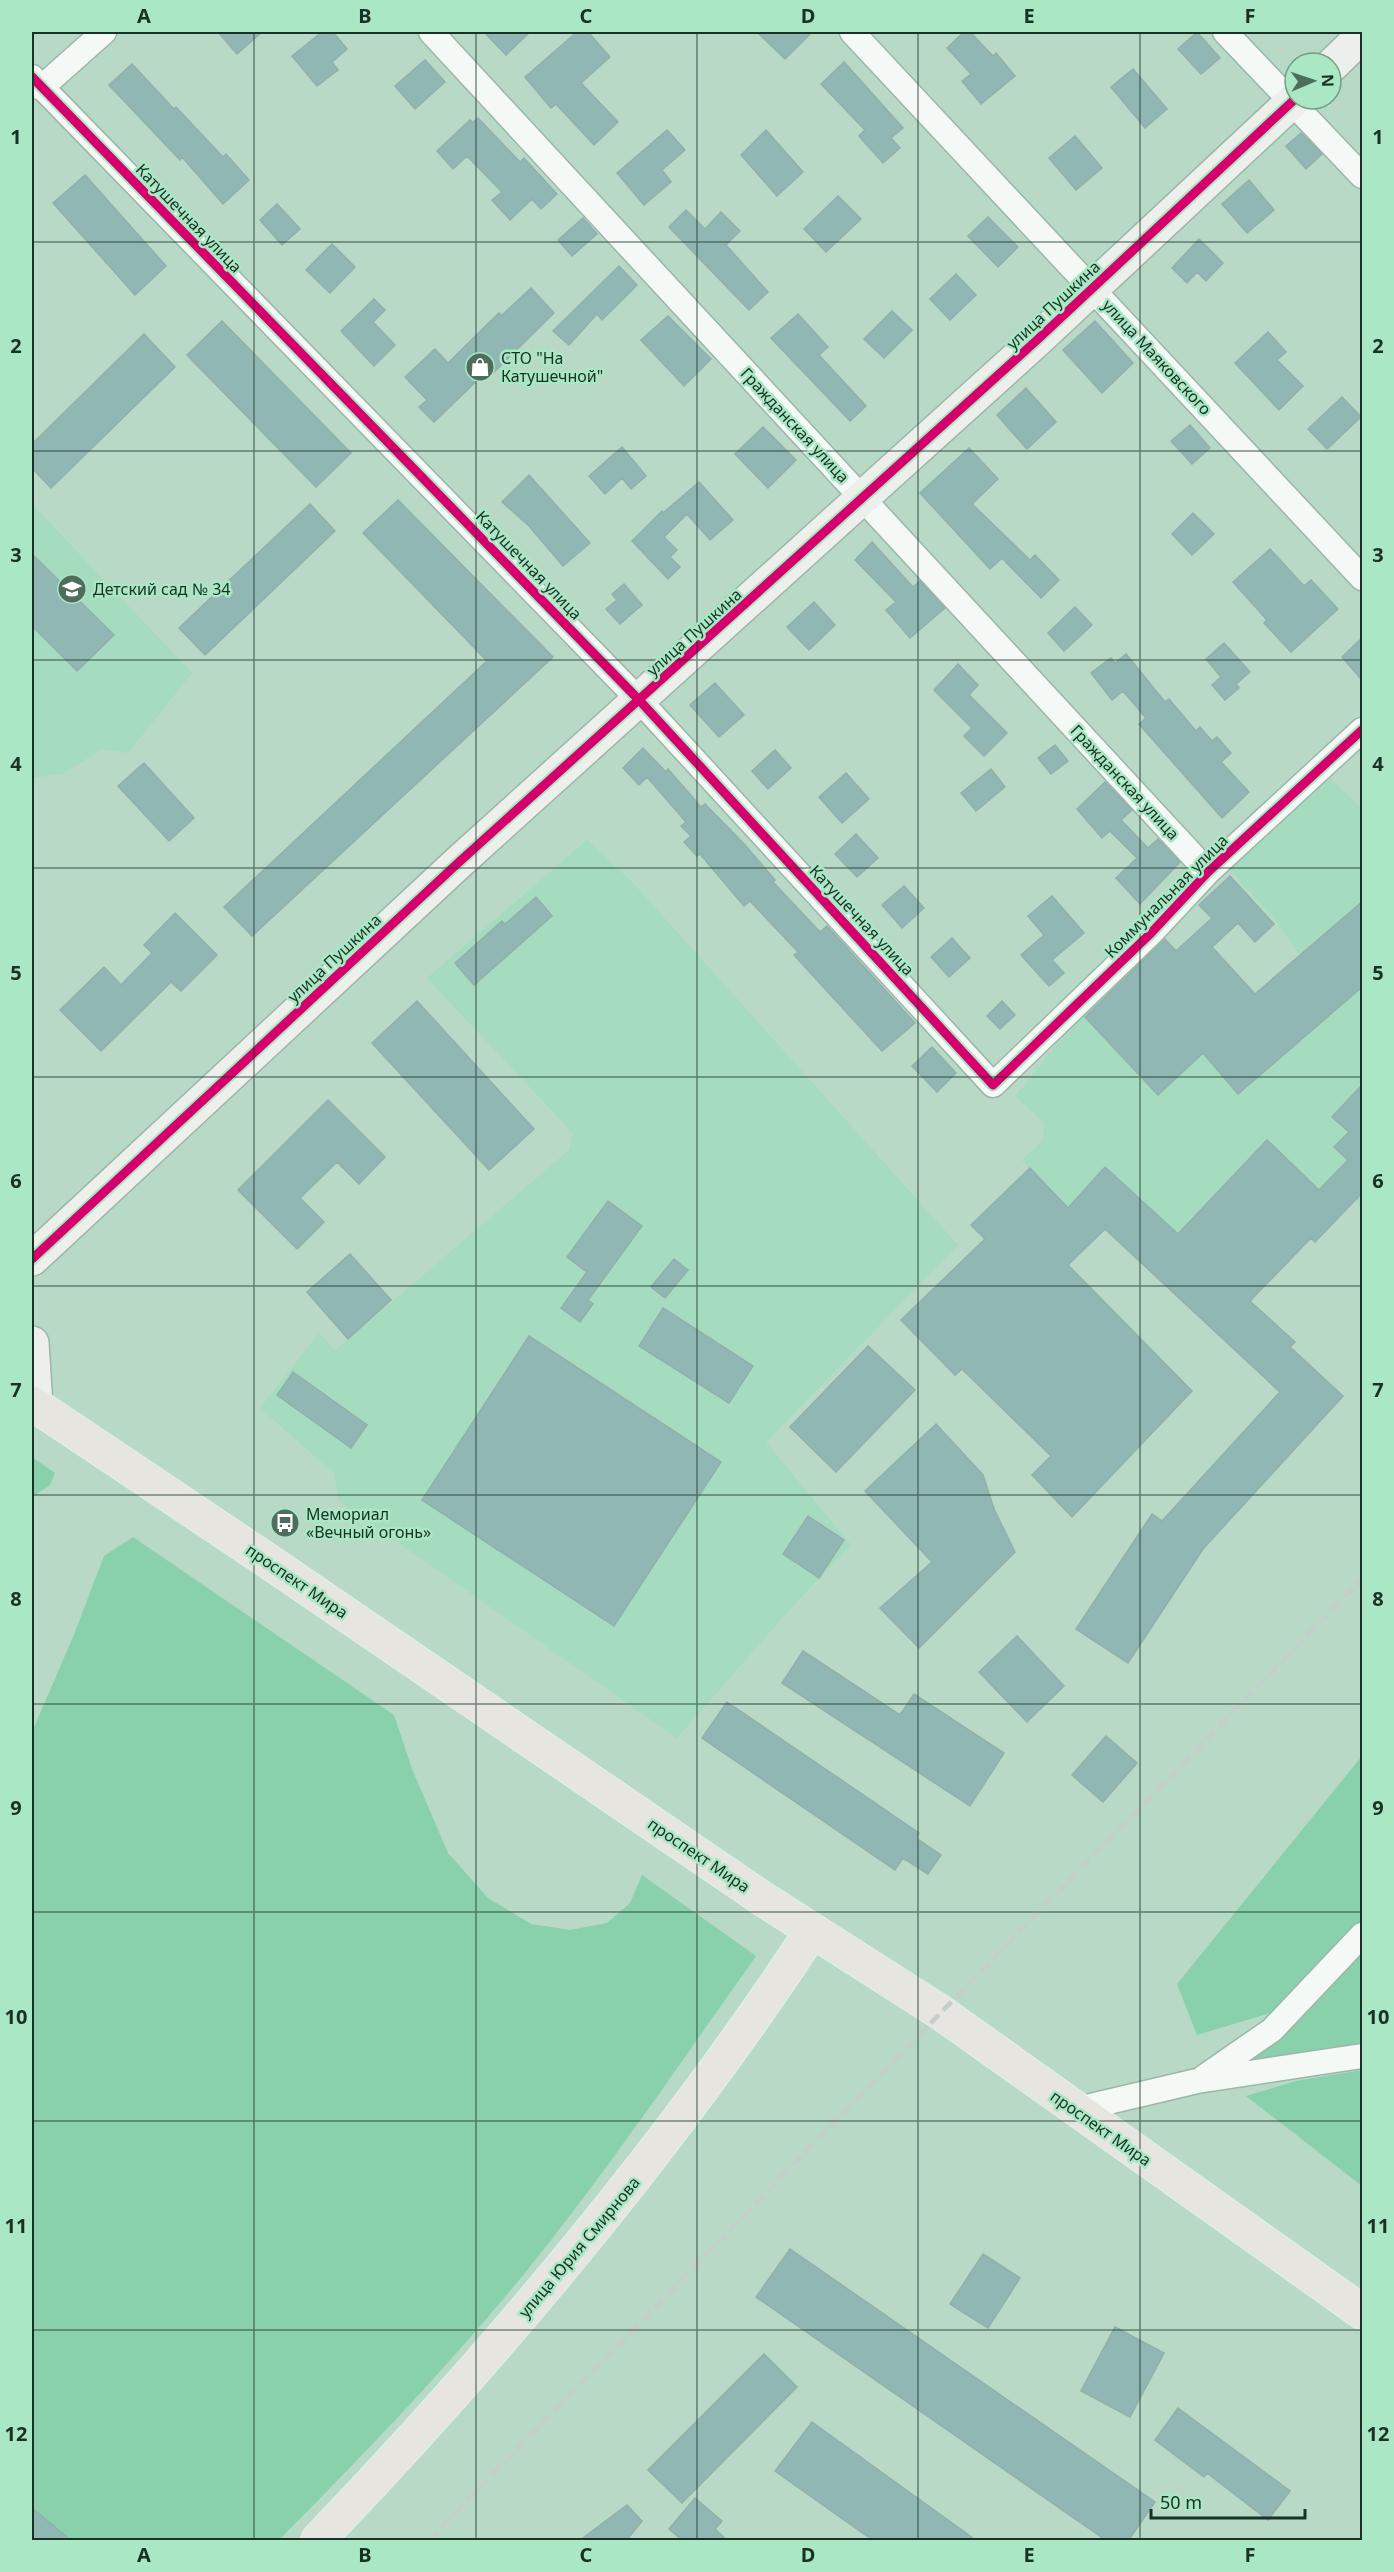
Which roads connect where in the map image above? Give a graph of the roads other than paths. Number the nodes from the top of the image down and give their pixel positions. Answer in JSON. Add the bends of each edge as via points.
{"nodes":[{"id":1,"x":104,"y":32,"type":"edge"},
{"id":2,"x":431,"y":32,"type":"edge"},
{"id":3,"x":852,"y":32,"type":"edge"},
{"id":4,"x":1225,"y":32,"type":"edge"},
{"id":5,"x":1362,"y":36,"type":"edge"},
{"id":6,"x":1343,"y":54,"type":"edge"},
{"id":7,"x":36,"y":82,"type":"edge"},
{"id":8,"x":1283,"y":90,"type":"edge"},
{"id":9,"x":1283,"y":111,"type":"edge"},
{"id":10,"x":1303,"y":111,"type":"edge"},
{"id":11,"x":1362,"y":176,"type":"edge"},
{"id":12,"x":1093,"y":289,"type":"junction"},
{"id":13,"x":863,"y":499,"type":"junction"},
{"id":14,"x":1362,"y":578,"type":"edge"},
{"id":15,"x":640,"y":701,"type":"junction"},
{"id":16,"x":1362,"y":730,"type":"edge"},
{"id":17,"x":1208,"y":872,"type":"junction"},
{"id":18,"x":993,"y":1085,"type":"joint"},
{"id":19,"x":34,"y":1257,"type":"edge"},
{"id":20,"x":32,"y":1343,"type":"edge"},
{"id":21,"x":34,"y":1405,"type":"edge"},
{"id":22,"x":812,"y":1931,"type":"junction"},
{"id":23,"x":1362,"y":1935,"type":"edge"},
{"id":24,"x":1362,"y":2055,"type":"edge"},
{"id":25,"x":1197,"y":2081,"type":"junction"},
{"id":26,"x":1074,"y":2110,"type":"junction"},
{"id":27,"x":1362,"y":2312,"type":"edge"},
{"id":28,"x":318,"y":2541,"type":"edge"}],
"edges":[{"from":1,"to":7,"type":"street"},
{"from":2,"to":13,"type":"street","name":"Гражданская улица"},
{"from":3,"to":12,"type":"street","name":"улица Маяковского"},
{"from":4,"to":8,"type":"street"},
{"from":5,"to":6,"type":"street"},
{"from":7,"to":15,"type":"street","name":"Катушечная улица"},
{"from":9,"to":12,"type":"street","name":"улица Пушкина"},
{"from":10,"to":11,"type":"street"},
{"from":12,"to":13,"type":"street","name":"улица Пушкина"},
{"from":12,"to":14,"type":"street","name":"улица Маяковского"},
{"from":13,"to":15,"type":"street","name":"улица Пушкина"},
{"from":13,"to":17,"type":"street","name":"Гражданская улица"},
{"from":15,"to":18,"type":"street","name":"Катушечная улица"},
{"from":15,"to":19,"type":"street","name":"улица Пушкина","via":[[458,863]]},
{"from":16,"to":17,"type":"street","name":"Коммунальная улица"},
{"from":17,"to":18,"type":"street","name":"Коммунальная улица","via":[[1151,933]]},
{"from":20,"to":21,"type":"street"},
{"from":21,"to":22,"type":"main road","name":"проспект Мира"},
{"from":22,"to":26,"type":"main road","name":"проспект Мира","via":[[940,2012]]},
{"from":22,"to":28,"type":"main road","name":"улица Юрия Смирнова","via":[[640,2174],[537,2299]]},
{"from":23,"to":25,"type":"street","via":[[1272,2030]]},
{"from":24,"to":25,"type":"street"},
{"from":25,"to":26,"type":"street"},
{"from":26,"to":27,"type":"main road","name":"проспект Мира"}]}
